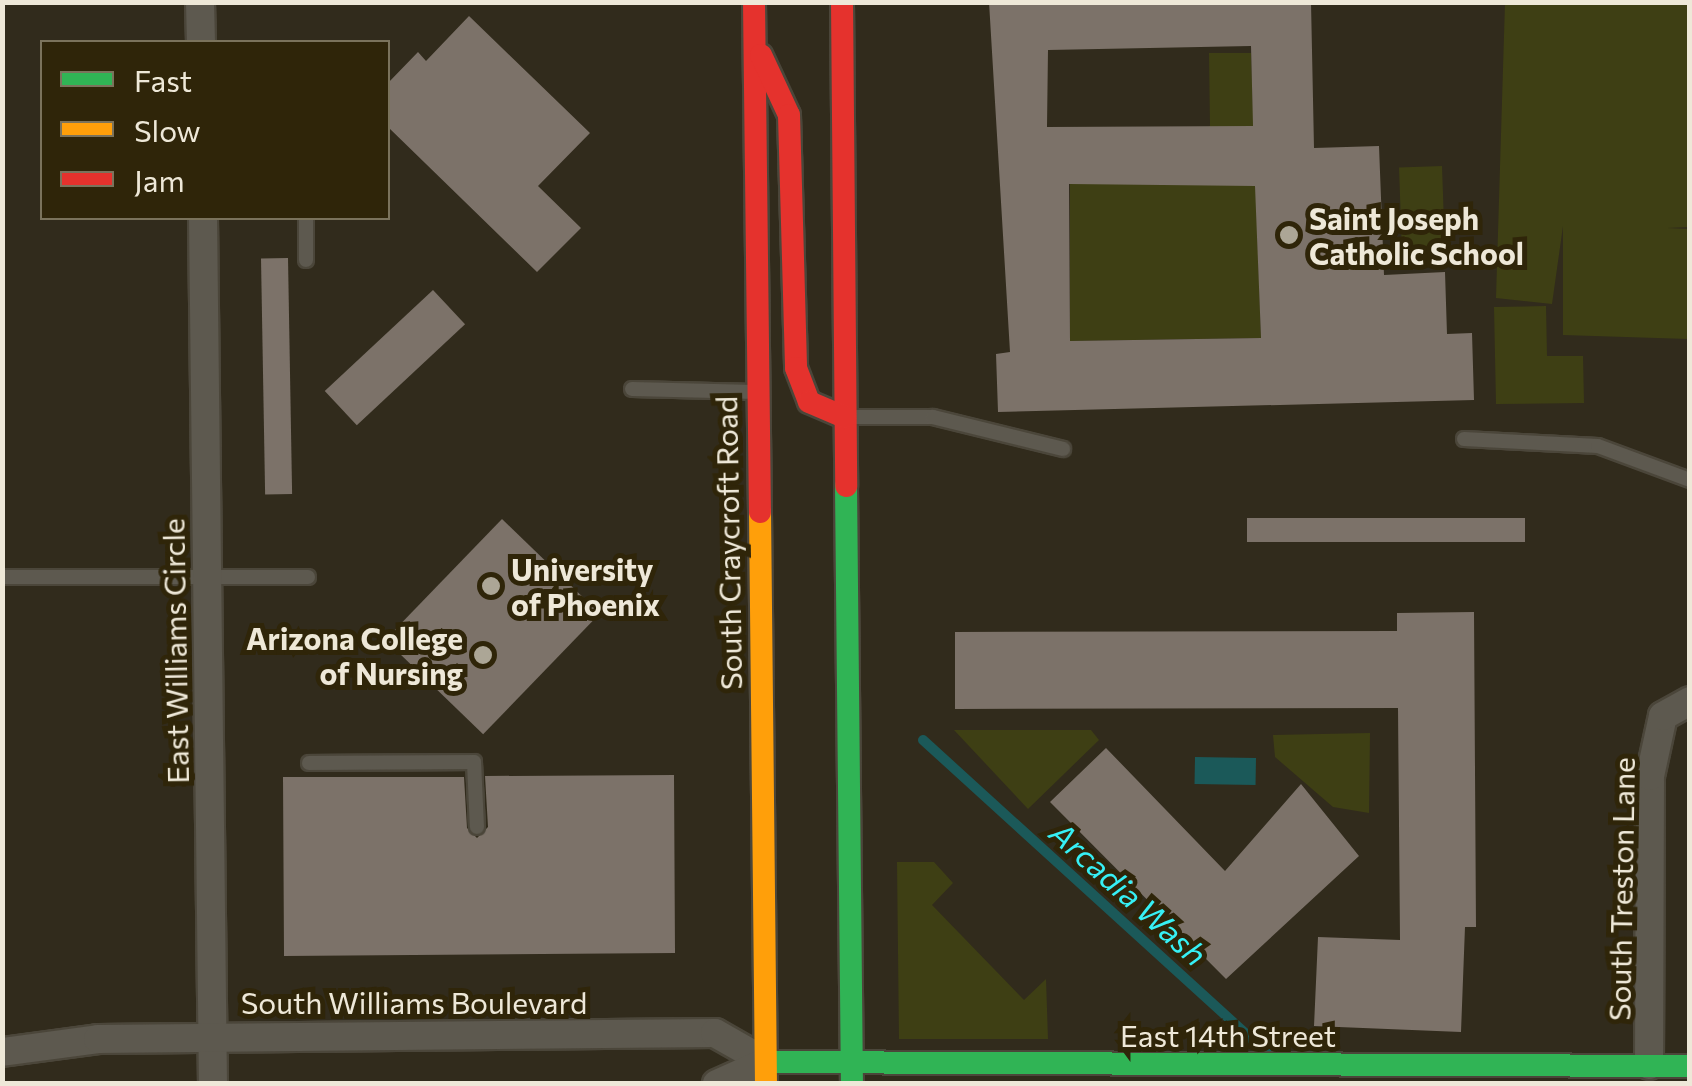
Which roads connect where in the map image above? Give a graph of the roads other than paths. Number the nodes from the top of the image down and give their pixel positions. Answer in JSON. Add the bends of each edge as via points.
{"nodes":[{"id":1,"x":200,"y":2,"type":"edge"},
{"id":2,"x":754,"y":2,"type":"edge"},
{"id":3,"x":842,"y":2,"type":"edge"},
{"id":4,"x":201,"y":40,"type":"edge"},
{"id":5,"x":755,"y":43,"type":"junction"},
{"id":6,"x":203,"y":220,"type":"edge"},
{"id":7,"x":306,"y":220,"type":"edge"},
{"id":8,"x":306,"y":260,"type":"dead end"},
{"id":9,"x":632,"y":389,"type":"dead end"},
{"id":10,"x":759,"y":392,"type":"junction"},
{"id":11,"x":846,"y":417,"type":"junction"},
{"id":12,"x":1464,"y":439,"type":"dead end"},
{"id":13,"x":1063,"y":448,"type":"dead end"},
{"id":14,"x":1690,"y":480,"type":"edge"},
{"id":15,"x":2,"y":577,"type":"edge"},
{"id":16,"x":308,"y":577,"type":"dead end"},
{"id":17,"x":207,"y":578,"type":"junction"},
{"id":18,"x":1690,"y":701,"type":"edge"},
{"id":19,"x":309,"y":763,"type":"dead end"},
{"id":20,"x":477,"y":827,"type":"dead end"},
{"id":21,"x":212,"y":1036,"type":"junction"},
{"id":22,"x":2,"y":1052,"type":"edge"},
{"id":23,"x":1650,"y":1065,"type":"junction"},
{"id":24,"x":1690,"y":1066,"type":"edge"},
{"id":25,"x":766,"y":1073,"type":"edge"},
{"id":26,"x":852,"y":1073,"type":"edge"},
{"id":27,"x":926,"y":1074,"type":"edge"},
{"id":28,"x":1191,"y":1074,"type":"edge"},
{"id":29,"x":213,"y":1084,"type":"edge"},
{"id":30,"x":718,"y":1084,"type":"edge"}],
"edges":[{"from":1,"to":4,"type":"street"},
{"from":2,"to":5,"type":"main road","name":"South Craycroft Road"},
{"from":3,"to":11,"type":"main road"},
{"from":5,"to":10,"type":"main road","name":"South Craycroft Road"},
{"from":5,"to":11,"type":"main road","via":[[789,116],[796,368],[809,402]]},
{"from":6,"to":17,"type":"street","name":"East Williams Circle"},
{"from":7,"to":8,"type":"lane"},
{"from":9,"to":10,"type":"lane"},
{"from":10,"to":25,"type":"main road","name":"South Craycroft Road"},
{"from":11,"to":13,"type":"lane","via":[[934,417]]},
{"from":11,"to":26,"type":"main road"},
{"from":12,"to":14,"type":"lane","via":[[1598,446]]},
{"from":15,"to":17,"type":"lane"},
{"from":16,"to":17,"type":"lane"},
{"from":17,"to":21,"type":"street","name":"East Williams Circle"},
{"from":18,"to":23,"type":"street","name":"South Treston Lane","via":[[1663,716],[1650,776]]},
{"from":19,"to":20,"type":"lane","via":[[474,762]]},
{"from":21,"to":22,"type":"street","name":"South Williams Boulevard"},
{"from":21,"to":25,"type":"street","name":"South Williams Boulevard","via":[[716,1033]]},
{"from":21,"to":29,"type":"street","name":"East Williams Circle"},
{"from":23,"to":24,"type":"main road","name":"East 14th Street"},
{"from":23,"to":28,"type":"main road","name":"East 14th Street"},
{"from":25,"to":26,"type":"main road","name":"East 14th Street"},
{"from":25,"to":30,"type":"street"},
{"from":26,"to":27,"type":"main road","name":"East 14th Street"},
{"from":27,"to":28,"type":"main road","name":"East 14th Street"}]}
